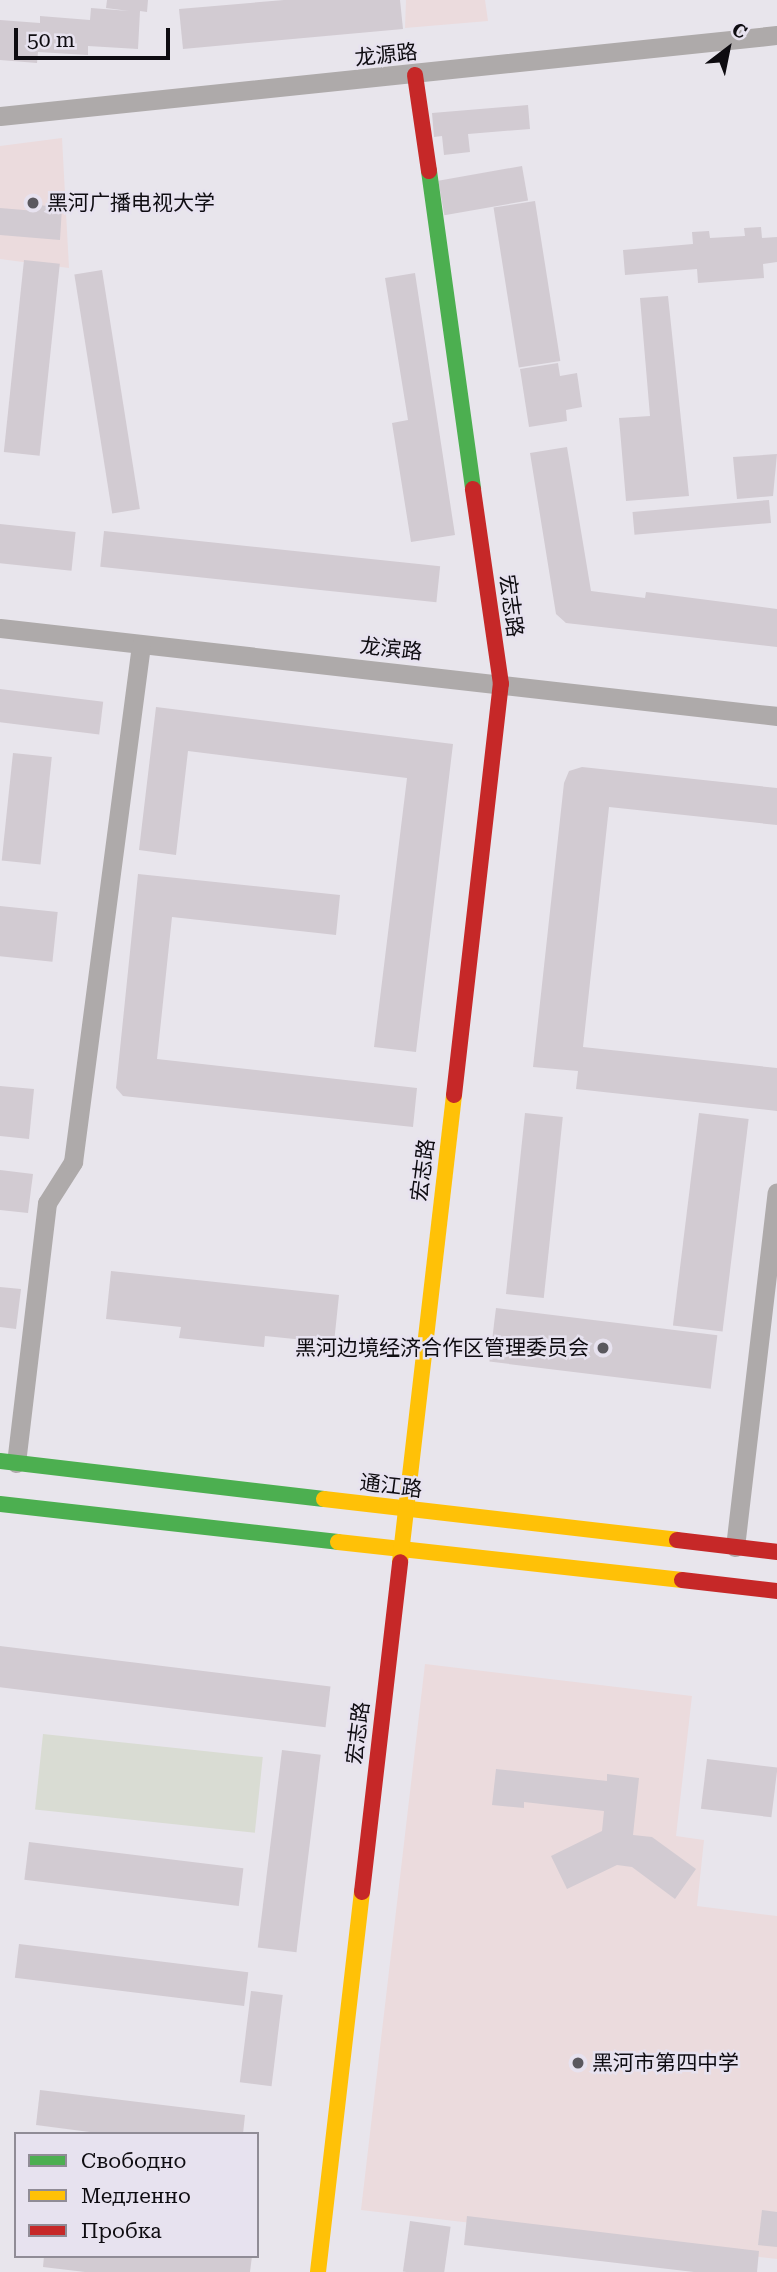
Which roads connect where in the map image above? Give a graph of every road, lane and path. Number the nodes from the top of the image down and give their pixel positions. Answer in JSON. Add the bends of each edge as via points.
{"nodes":[{"id":1,"x":777,"y":35,"type":"edge"},
{"id":2,"x":415,"y":75,"type":"junction"},
{"id":3,"x":0,"y":116,"type":"edge"},
{"id":4,"x":0,"y":628,"type":"edge"},
{"id":5,"x":141,"y":645,"type":"junction"},
{"id":6,"x":501,"y":684,"type":"junction"},
{"id":7,"x":777,"y":716,"type":"edge"},
{"id":8,"x":777,"y":1192,"type":"edge"},
{"id":9,"x":8,"y":1462,"type":"edge"},
{"id":10,"x":0,"y":1504,"type":"edge"},
{"id":11,"x":405,"y":1509,"type":"junction"},
{"id":12,"x":735,"y":1547,"type":"junction"},
{"id":13,"x":401,"y":1550,"type":"junction"},
{"id":14,"x":777,"y":1552,"type":"edge"},
{"id":15,"x":777,"y":1591,"type":"edge"},
{"id":16,"x":318,"y":2272,"type":"edge"}],
"edges":[{"from":1,"to":2,"type":"street","name":"龙源路"},
{"from":2,"to":3,"type":"street","name":"龙源路"},
{"from":2,"to":6,"type":"street","name":"宏志路"},
{"from":4,"to":5,"type":"street","name":"龙滨路"},
{"from":5,"to":6,"type":"street","name":"龙滨路"},
{"from":5,"to":9,"type":"street","via":[[73,1162],[47,1203]]},
{"from":6,"to":7,"type":"street","name":"龙滨路"},
{"from":6,"to":11,"type":"street","name":"宏志路"},
{"from":8,"to":12,"type":"street"},
{"from":9,"to":11,"type":"street","name":"通江路"},
{"from":10,"to":13,"type":"street"},
{"from":11,"to":12,"type":"street","name":"通江路"},
{"from":11,"to":13,"type":"street","name":"宏志路"},
{"from":12,"to":14,"type":"street","name":"通江路"},
{"from":13,"to":15,"type":"street"},
{"from":13,"to":16,"type":"street","name":"宏志路"}]}
